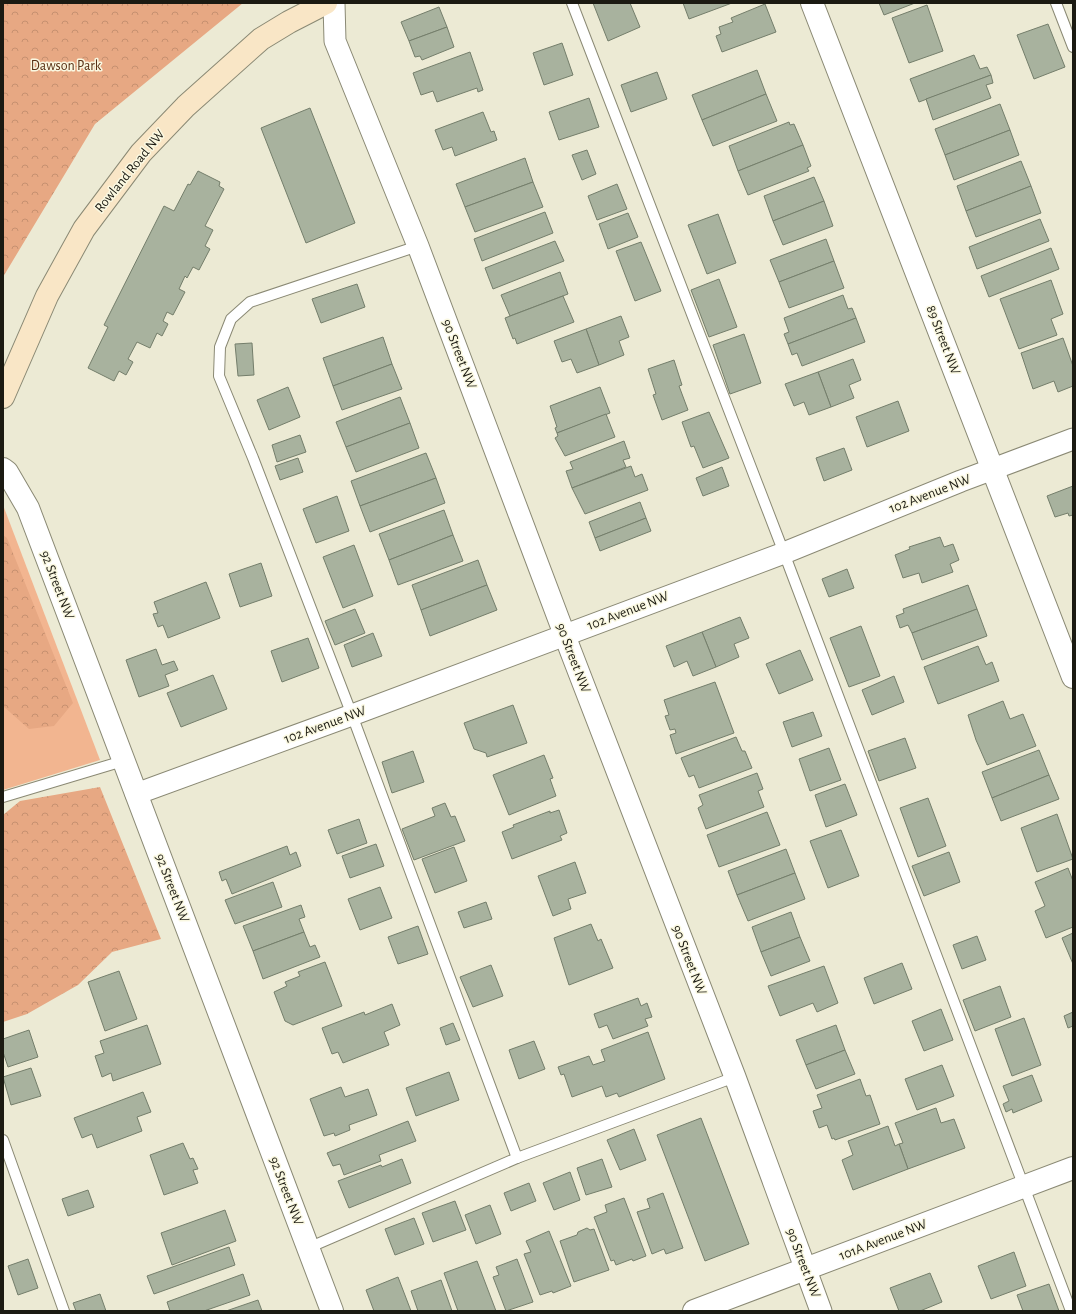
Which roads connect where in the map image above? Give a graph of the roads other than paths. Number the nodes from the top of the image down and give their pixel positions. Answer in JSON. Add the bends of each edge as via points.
{"nodes":[{"id":1,"x":326,"y":3,"type":"edge"},
{"id":2,"x":334,"y":3,"type":"edge"},
{"id":3,"x":572,"y":3,"type":"edge"},
{"id":4,"x":812,"y":3,"type":"edge"},
{"id":5,"x":1056,"y":3,"type":"edge"},
{"id":6,"x":1073,"y":47,"type":"edge"},
{"id":7,"x":418,"y":246,"type":"junction"},
{"id":8,"x":3,"y":397,"type":"edge"},
{"id":9,"x":1073,"y":439,"type":"edge"},
{"id":10,"x":3,"y":469,"type":"edge"},
{"id":11,"x":993,"y":470,"type":"junction"},
{"id":12,"x":784,"y":552,"type":"junction"},
{"id":13,"x":564,"y":635,"type":"junction"},
{"id":14,"x":1073,"y":677,"type":"edge"},
{"id":15,"x":352,"y":715,"type":"junction"},
{"id":16,"x":123,"y":761,"type":"junction"},
{"id":17,"x":136,"y":794,"type":"junction"},
{"id":18,"x":3,"y":797,"type":"edge"},
{"id":19,"x":734,"y":1077,"type":"junction"},
{"id":20,"x":3,"y":1140,"type":"edge"},
{"id":21,"x":517,"y":1158,"type":"junction"},
{"id":22,"x":1073,"y":1168,"type":"edge"},
{"id":23,"x":1024,"y":1187,"type":"junction"},
{"id":24,"x":308,"y":1248,"type":"junction"},
{"id":25,"x":804,"y":1270,"type":"junction"},
{"id":26,"x":64,"y":1311,"type":"edge"},
{"id":27,"x":332,"y":1311,"type":"edge"},
{"id":28,"x":694,"y":1311,"type":"edge"},
{"id":29,"x":821,"y":1311,"type":"edge"},
{"id":30,"x":1071,"y":1311,"type":"edge"}],
"edges":[{"from":1,"to":8,"type":"main road","name":"Rowland Road NW","via":[[261,39],[186,106],[141,153],[84,229],[47,296]]},
{"from":2,"to":7,"type":"street","name":"90 Street NW","via":[[335,42]]},
{"from":3,"to":12,"type":"lane"},
{"from":4,"to":11,"type":"street","name":"89 Street NW"},
{"from":5,"to":6,"type":"lane"},
{"from":7,"to":13,"type":"street","name":"90 Street NW"},
{"from":7,"to":15,"type":"lane","via":[[250,302],[231,319],[220,348],[219,376]]},
{"from":9,"to":11,"type":"street","name":"102 Avenue NW"},
{"from":10,"to":16,"type":"street","name":"92 Street NW","via":[[28,508]]},
{"from":11,"to":12,"type":"street","name":"102 Avenue NW"},
{"from":11,"to":14,"type":"street","name":"89 Street NW"},
{"from":12,"to":13,"type":"street","name":"102 Avenue NW"},
{"from":12,"to":23,"type":"lane"},
{"from":13,"to":15,"type":"street","name":"102 Avenue NW"},
{"from":13,"to":19,"type":"street","name":"90 Street NW"},
{"from":15,"to":17,"type":"street","name":"102 Avenue NW"},
{"from":15,"to":21,"type":"lane"},
{"from":16,"to":17,"type":"street","name":"92 Street NW"},
{"from":16,"to":18,"type":"lane"},
{"from":17,"to":24,"type":"street","name":"92 Street NW"},
{"from":19,"to":21,"type":"lane"},
{"from":19,"to":25,"type":"street","name":"90 Street NW"},
{"from":20,"to":26,"type":"lane"},
{"from":21,"to":24,"type":"lane"},
{"from":22,"to":23,"type":"street","name":"101A Avenue NW"},
{"from":23,"to":25,"type":"street","name":"101A Avenue NW"},
{"from":23,"to":30,"type":"lane"},
{"from":24,"to":27,"type":"street","name":"92 Street NW"},
{"from":25,"to":28,"type":"street","name":"101A Avenue NW"},
{"from":25,"to":29,"type":"street","name":"90 Street NW"}]}
